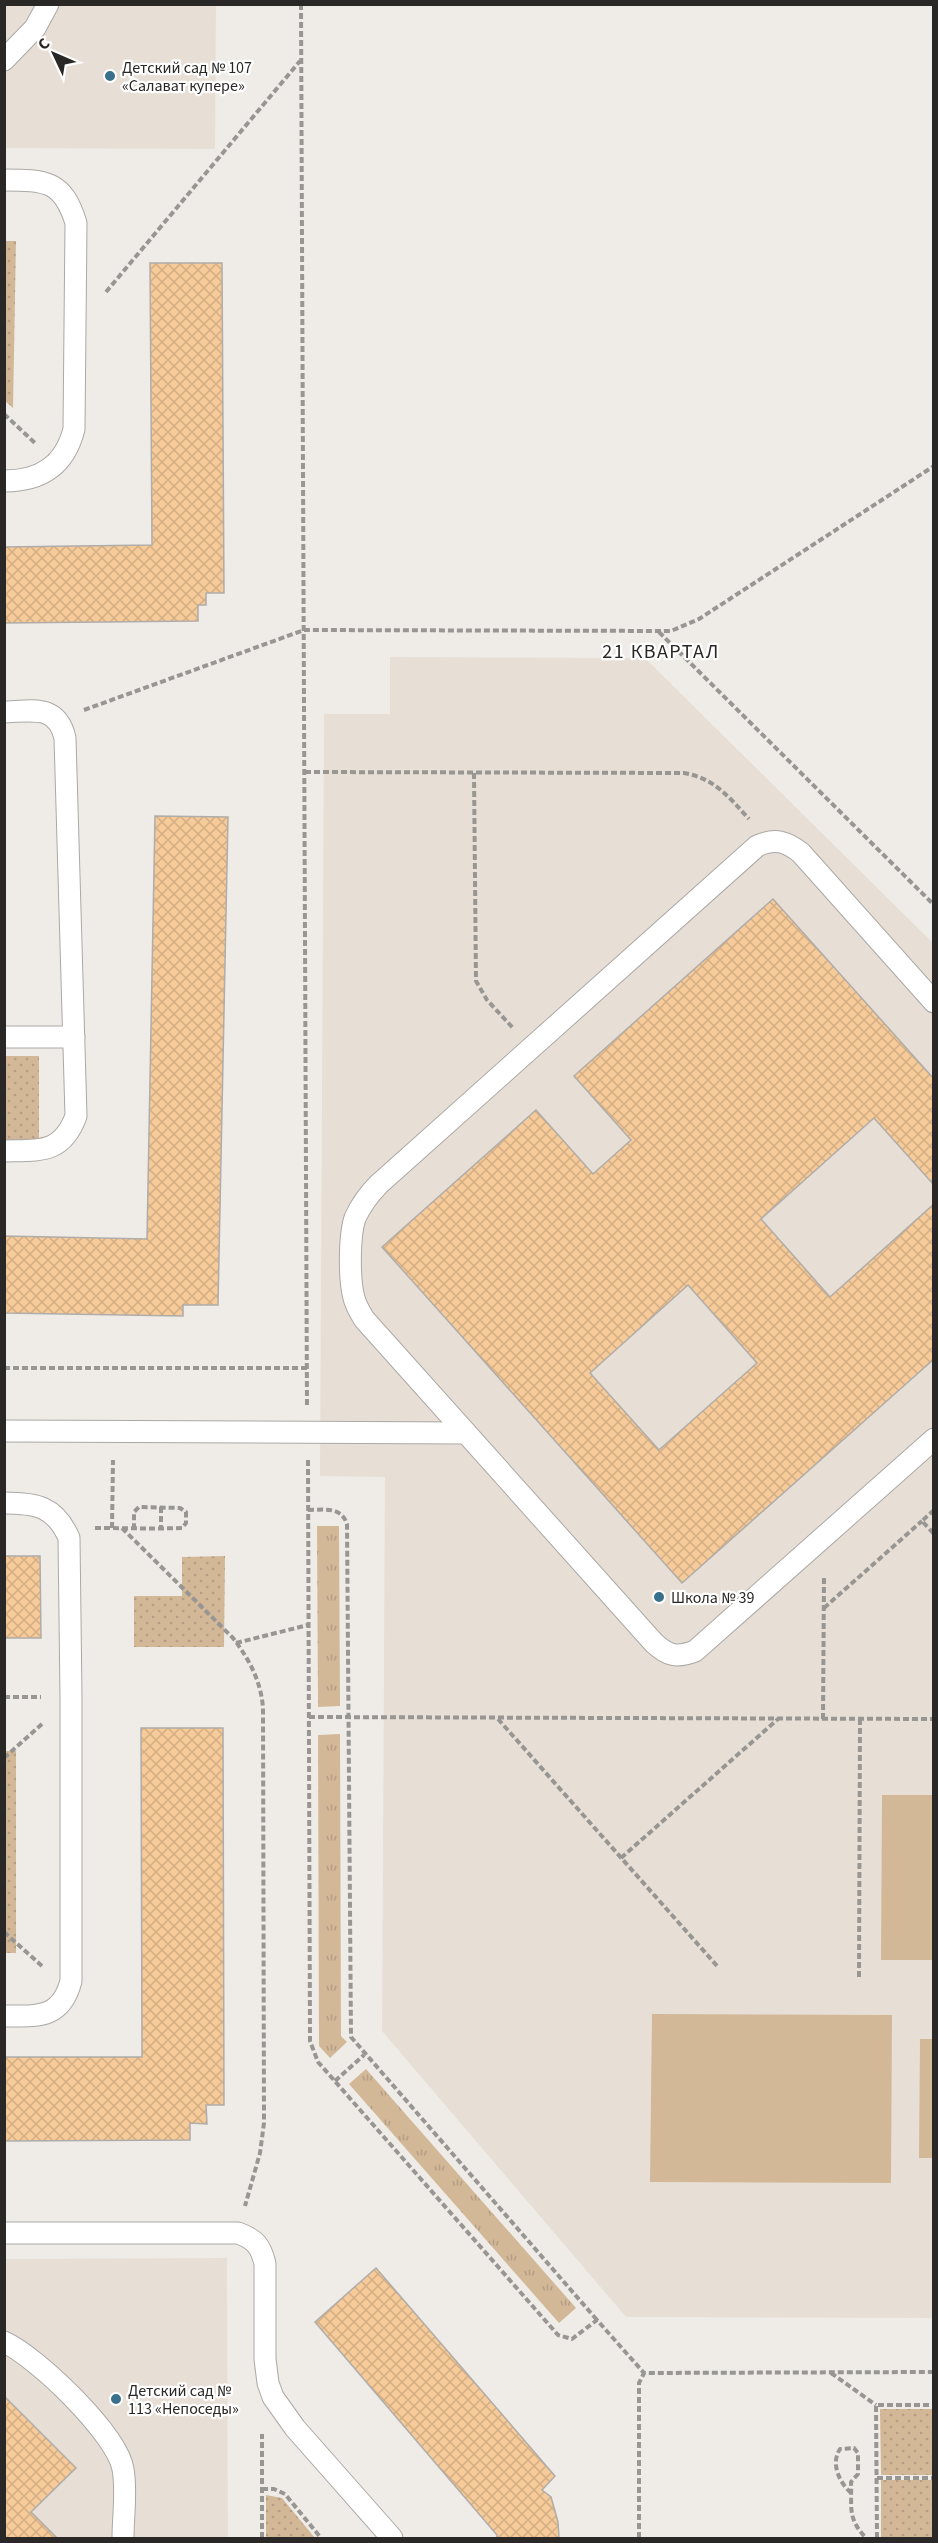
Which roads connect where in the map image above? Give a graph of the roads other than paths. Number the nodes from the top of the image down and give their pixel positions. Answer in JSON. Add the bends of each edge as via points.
{"nodes":[{"id":1,"x":48,"y":4,"type":"edge"},
{"id":2,"x":4,"y":60,"type":"edge"},
{"id":3,"x":4,"y":180,"type":"edge"},
{"id":4,"x":4,"y":481,"type":"edge"},
{"id":5,"x":4,"y":712,"type":"edge"},
{"id":6,"x":933,"y":1002,"type":"edge"},
{"id":7,"x":4,"y":1037,"type":"edge"},
{"id":8,"x":74,"y":1037,"type":"junction"},
{"id":9,"x":4,"y":1151,"type":"edge"},
{"id":10,"x":4,"y":1431,"type":"edge"},
{"id":11,"x":466,"y":1432,"type":"junction"},
{"id":12,"x":933,"y":1439,"type":"edge"},
{"id":13,"x":4,"y":1503,"type":"edge"},
{"id":14,"x":4,"y":2016,"type":"edge"},
{"id":15,"x":4,"y":2233,"type":"edge"},
{"id":16,"x":4,"y":2342,"type":"edge"},
{"id":17,"x":123,"y":2538,"type":"edge"},
{"id":18,"x":392,"y":2538,"type":"edge"}],
"edges":[{"from":1,"to":2,"type":"lane","via":[[35,28]]},
{"from":3,"to":4,"type":"lane","via":[[36,180],[51,185],[70,204],[75,223],[74,429],[57,464],[36,477]]},
{"from":5,"to":8,"type":"lane","via":[[49,713],[58,719],[65,738]]},
{"from":6,"to":11,"type":"lane","via":[[801,853],[781,841],[769,841],[757,846],[379,1184],[359,1210],[352,1232],[351,1285],[357,1307]]},
{"from":7,"to":8,"type":"lane"},
{"from":8,"to":9,"type":"lane","via":[[76,1116],[70,1131],[55,1146],[44,1150]]},
{"from":10,"to":11,"type":"lane"},
{"from":11,"to":12,"type":"lane","via":[[664,1653],[676,1656],[695,1651]]},
{"from":13,"to":14,"type":"lane","via":[[44,1508],[56,1516],[69,1538],[71,1697],[71,1981],[63,2002],[48,2013]]},
{"from":15,"to":18,"type":"lane","via":[[238,2233],[251,2238],[262,2252],[265,2264],[265,2359],[273,2397],[288,2420]]},
{"from":16,"to":17,"type":"lane","via":[[34,2360],[110,2440],[123,2468]]}]}
